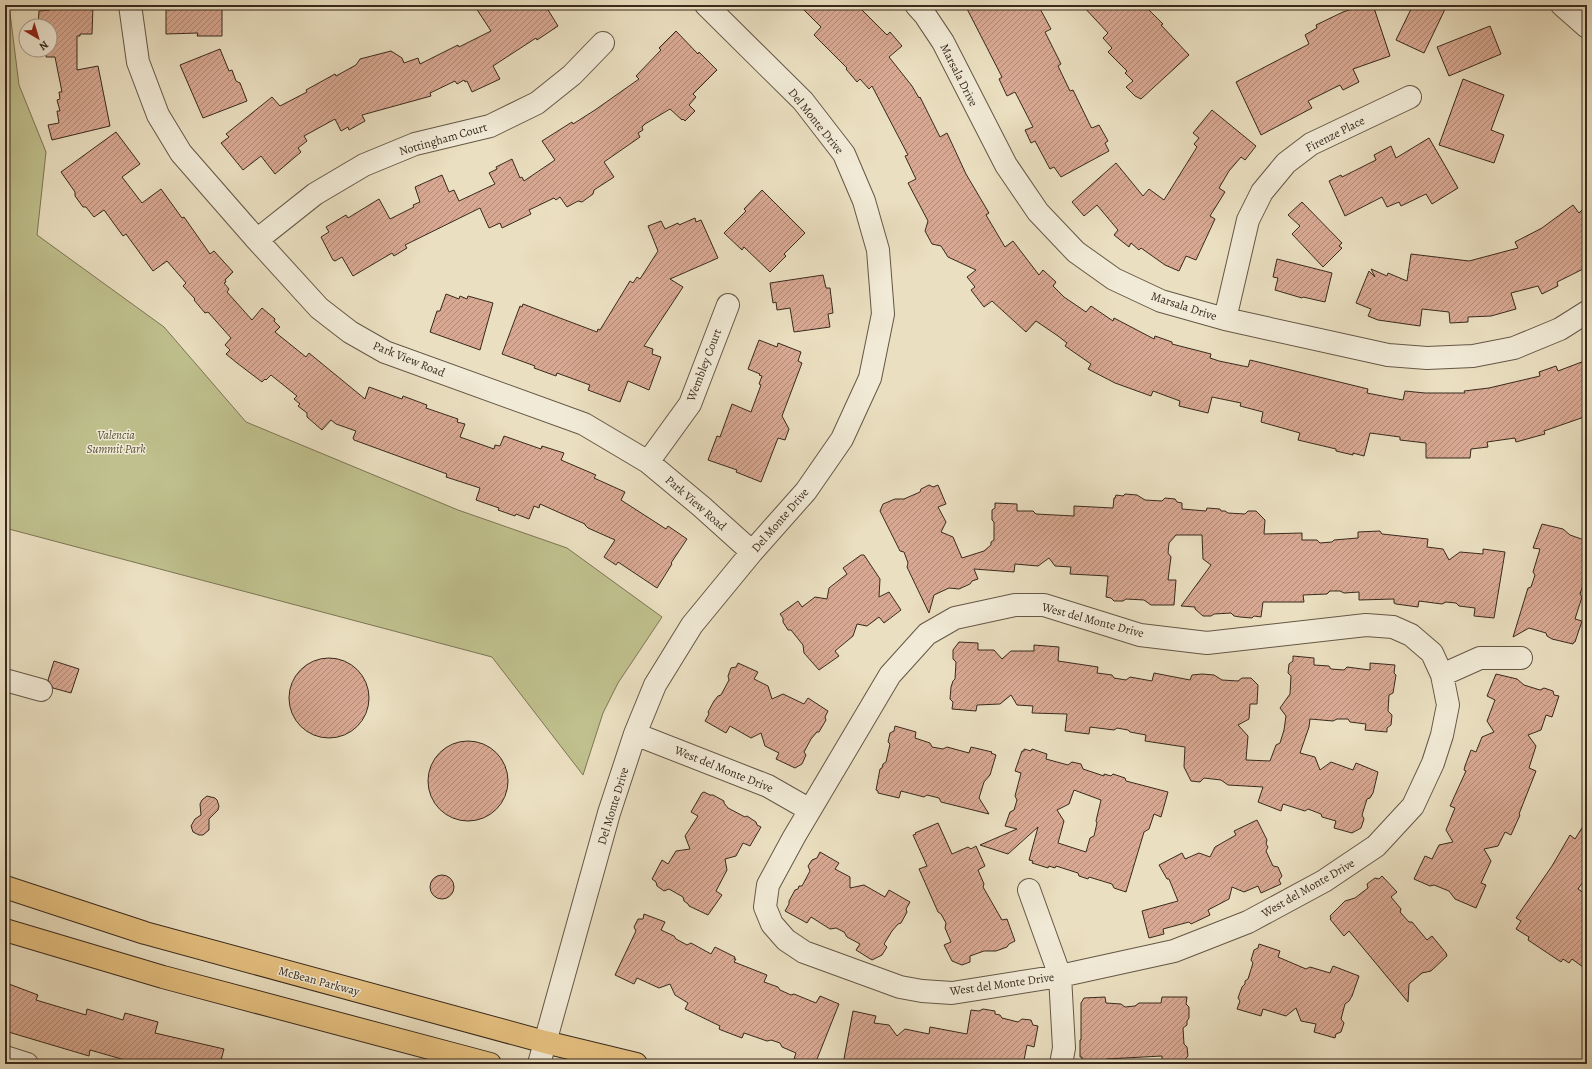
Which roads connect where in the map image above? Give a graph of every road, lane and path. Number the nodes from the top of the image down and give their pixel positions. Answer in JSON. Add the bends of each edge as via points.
{"nodes":[{"id":1,"x":130,"y":5,"type":"edge"},
{"id":2,"x":706,"y":5,"type":"edge"},
{"id":3,"x":916,"y":5,"type":"edge"},
{"id":4,"x":1562,"y":5,"type":"edge"},
{"id":5,"x":1587,"y":27,"type":"edge"},
{"id":6,"x":603,"y":43,"type":"dead end"},
{"id":7,"x":1410,"y":98,"type":"dead end"},
{"id":8,"x":257,"y":240,"type":"junction"},
{"id":9,"x":728,"y":305,"type":"dead end"},
{"id":10,"x":1587,"y":312,"type":"edge"},
{"id":11,"x":1225,"y":319,"type":"junction"},
{"id":12,"x":648,"y":462,"type":"junction"},
{"id":13,"x":752,"y":552,"type":"junction"},
{"id":14,"x":1521,"y":658,"type":"dead end"},
{"id":15,"x":1442,"y":675,"type":"junction"},
{"id":16,"x":5,"y":680,"type":"edge"},
{"id":17,"x":41,"y":690,"type":"dead end"},
{"id":18,"x":635,"y":734,"type":"junction"},
{"id":19,"x":810,"y":810,"type":"junction"},
{"id":20,"x":5,"y":887,"type":"edge"},
{"id":21,"x":1029,"y":890,"type":"dead end"},
{"id":22,"x":5,"y":930,"type":"edge"},
{"id":23,"x":1060,"y":976,"type":"junction"},
{"id":24,"x":545,"y":1042,"type":"junction"},
{"id":25,"x":5,"y":1057,"type":"edge"},
{"id":26,"x":27,"y":1064,"type":"edge"},
{"id":27,"x":490,"y":1064,"type":"edge"},
{"id":28,"x":539,"y":1064,"type":"edge"},
{"id":29,"x":636,"y":1064,"type":"edge"},
{"id":30,"x":1062,"y":1064,"type":"edge"}],
"edges":[{"from":1,"to":8,"type":"street","name":"Park View Road","via":[[138,62],[158,115],[181,153]]},
{"from":2,"to":13,"type":"street","name":"Del Monte Drive","via":[[803,101],[844,154],[864,201],[878,250],[883,314],[870,378],[842,439],[806,491]]},
{"from":3,"to":11,"type":"street","name":"Marsala Drive","via":[[943,42],[1006,165],[1038,212],[1076,252],[1114,279],[1161,301]]},
{"from":4,"to":5,"type":"street"},
{"from":6,"to":8,"type":"street","name":"Nottingham Court","via":[[572,75],[536,103],[490,126],[415,144],[364,165],[315,194]]},
{"from":7,"to":11,"type":"street","name":"Firenze Place","via":[[1311,144],[1286,163],[1262,192],[1248,220]]},
{"from":8,"to":12,"type":"street","name":"Park View Road","via":[[319,308],[350,332],[385,352],[584,424]]},
{"from":9,"to":12,"type":"street","name":"Wembley Court","via":[[690,404]]},
{"from":10,"to":11,"type":"street","name":"Marsala Drive","via":[[1560,329],[1514,348],[1473,356],[1427,358],[1388,355]]},
{"from":12,"to":13,"type":"street","name":"Park View Road","via":[[702,506]]},
{"from":13,"to":18,"type":"street","name":"Del Monte Drive","via":[[692,625],[655,685]]},
{"from":14,"to":15,"type":"street","via":[[1480,658]]},
{"from":15,"to":19,"type":"street","name":"West del Monte Drive","via":[[1432,653],[1411,635],[1393,627],[1366,624],[1207,643],[1140,635],[1044,605],[1015,605],[955,618],[927,634],[890,675]]},
{"from":15,"to":23,"type":"street","name":"West del Monte Drive","via":[[1448,705],[1433,763],[1413,806],[1376,846],[1324,881],[1248,922],[1174,951]]},
{"from":16,"to":17,"type":"street"},
{"from":18,"to":19,"type":"street","name":"West del Monte Drive","via":[[768,786]]},
{"from":18,"to":24,"type":"street","name":"Del Monte Drive","via":[[609,813]]},
{"from":19,"to":23,"type":"street","name":"West del Monte Drive","via":[[768,885],[766,907],[772,924],[786,940],[804,952],[900,987],[922,991],[952,993]]},
{"from":20,"to":24,"type":"main road","name":"McBean Parkway","via":[[145,933]]},
{"from":21,"to":23,"type":"street"},
{"from":22,"to":27,"type":"main road","via":[[163,977]]},
{"from":23,"to":30,"type":"street","via":[[1064,1048]]},
{"from":24,"to":28,"type":"street","name":"Del Monte Drive"},
{"from":24,"to":29,"type":"main road","name":"McBean Parkway"},
{"from":25,"to":26,"type":"street"}]}
